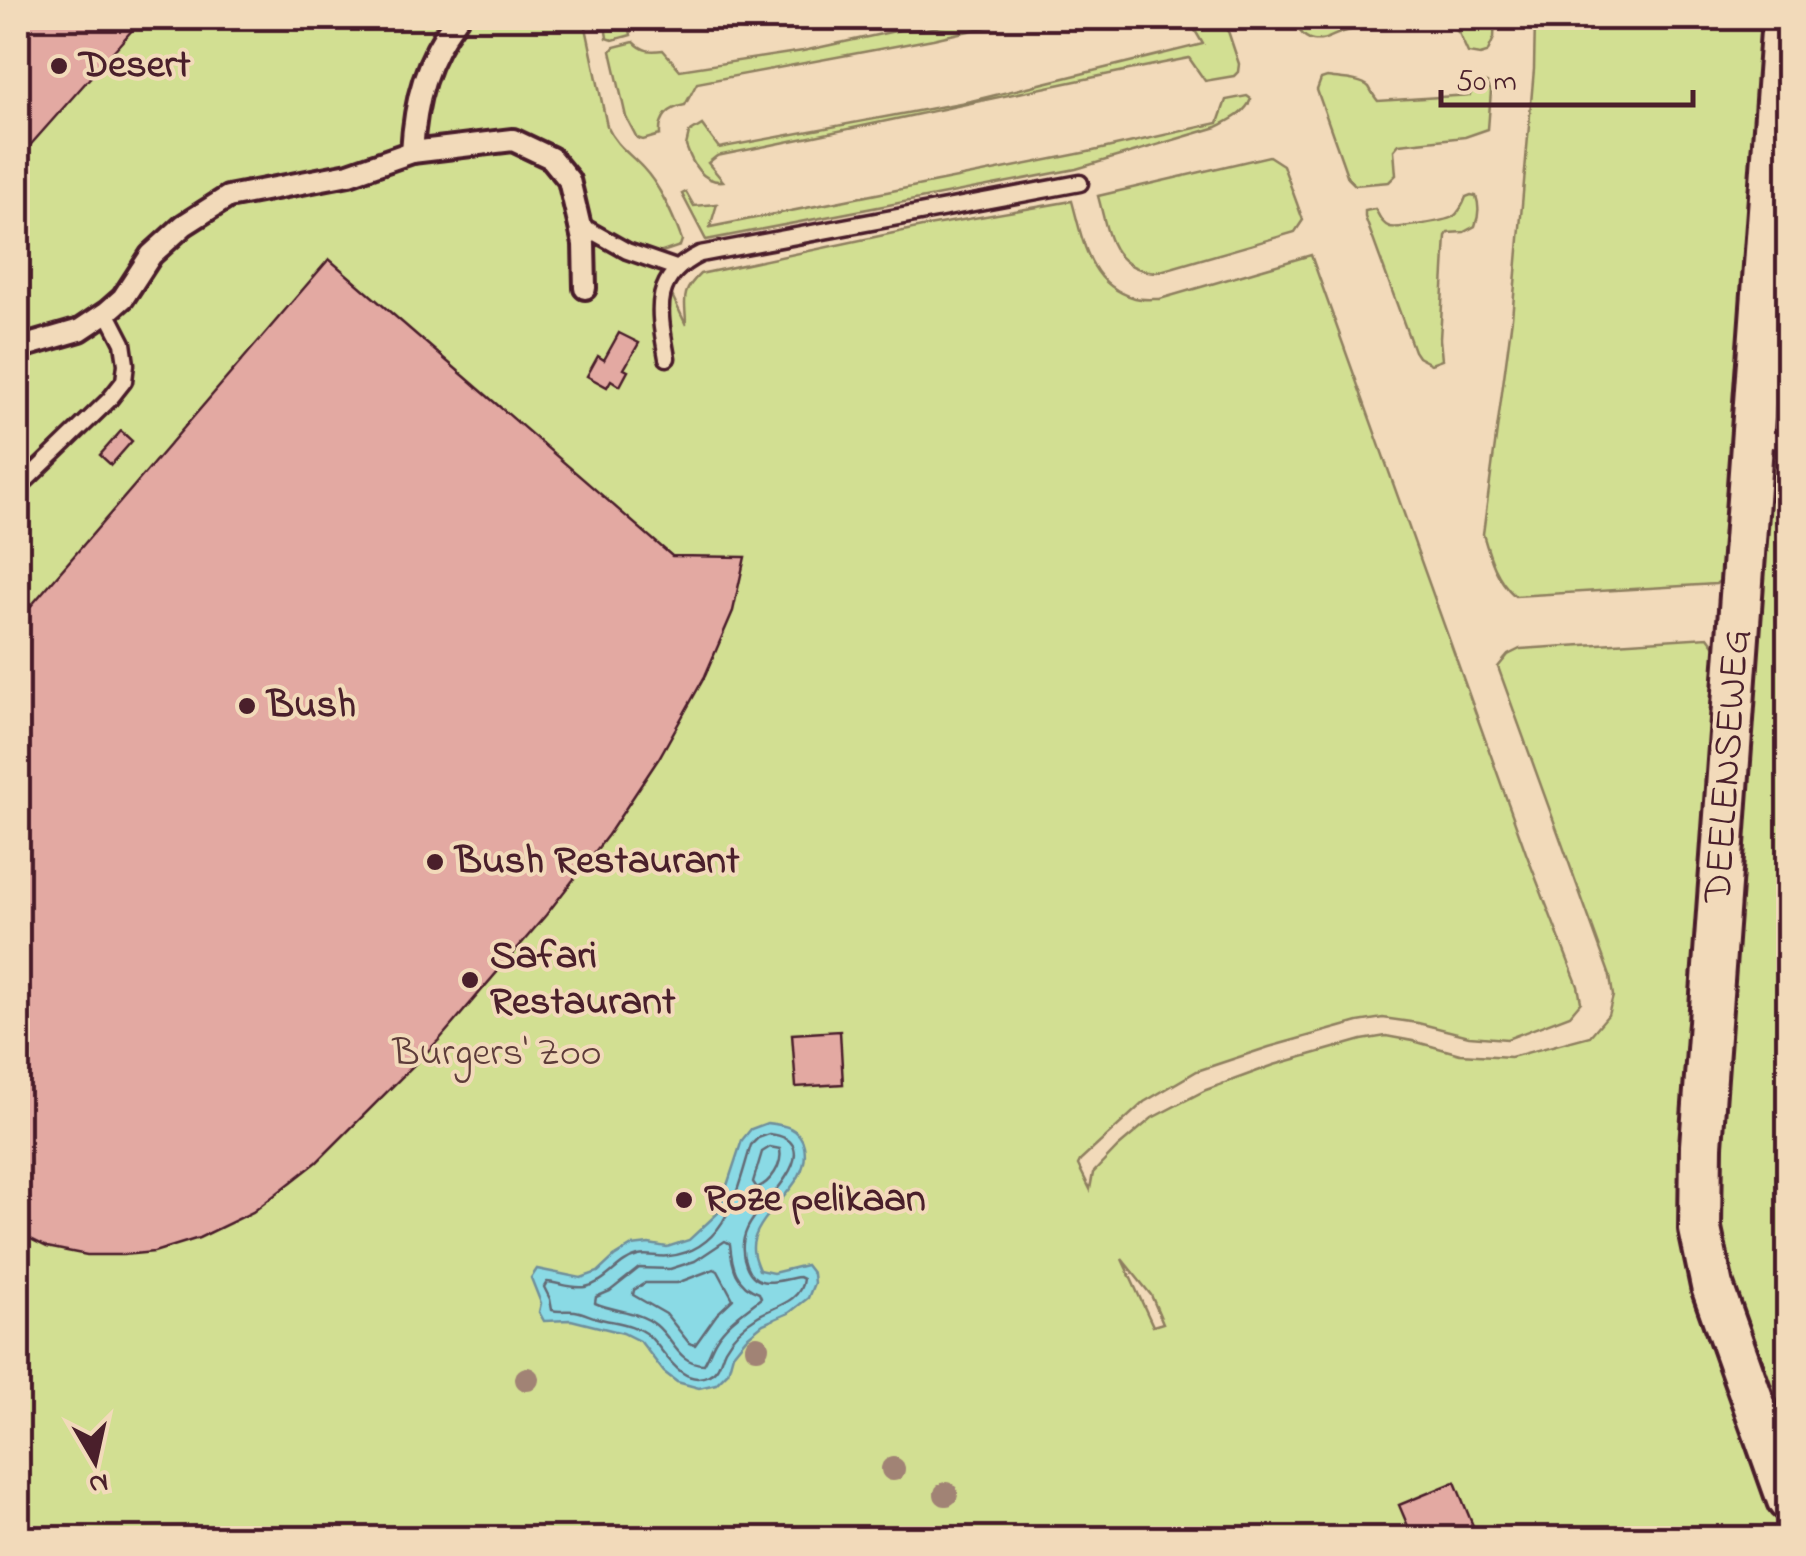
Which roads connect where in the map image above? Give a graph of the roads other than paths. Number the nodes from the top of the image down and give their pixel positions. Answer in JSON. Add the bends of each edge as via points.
{"nodes":[{"id":1,"x":457,"y":18,"type":"edge"},
{"id":2,"x":1783,"y":18,"type":"edge"},
{"id":3,"x":412,"y":152,"type":"junction"},
{"id":4,"x":1080,"y":183,"type":"dead end"},
{"id":5,"x":580,"y":224,"type":"junction"},
{"id":6,"x":676,"y":268,"type":"junction"},
{"id":7,"x":585,"y":288,"type":"dead end"},
{"id":8,"x":107,"y":312,"type":"junction"},
{"id":9,"x":18,"y":348,"type":"edge"},
{"id":10,"x":666,"y":358,"type":"dead end"},
{"id":11,"x":1770,"y":440,"type":"edge"},
{"id":12,"x":18,"y":488,"type":"edge"},
{"id":13,"x":1788,"y":1500,"type":"edge"}],
"edges":[{"from":1,"to":3,"type":"street","via":[[419,93]]},
{"from":2,"to":11,"type":"main road","name":"DEELENSEWEG"},
{"from":3,"to":5,"type":"street","via":[[512,140],[551,158],[569,180]]},
{"from":3,"to":8,"type":"street","via":[[349,174],[228,197],[150,255]]},
{"from":4,"to":6,"type":"lane","via":[[700,254]]},
{"from":5,"to":6,"type":"lane"},
{"from":5,"to":7,"type":"street"},
{"from":6,"to":10,"type":"lane","via":[[660,300]]},
{"from":8,"to":9,"type":"street","via":[[80,330]]},
{"from":8,"to":12,"type":"lane","via":[[123,343],[124,381]]},
{"from":11,"to":13,"type":"main road","name":"DEELENSEWEG","via":[[1699,1210],[1712,1286]]}]}
